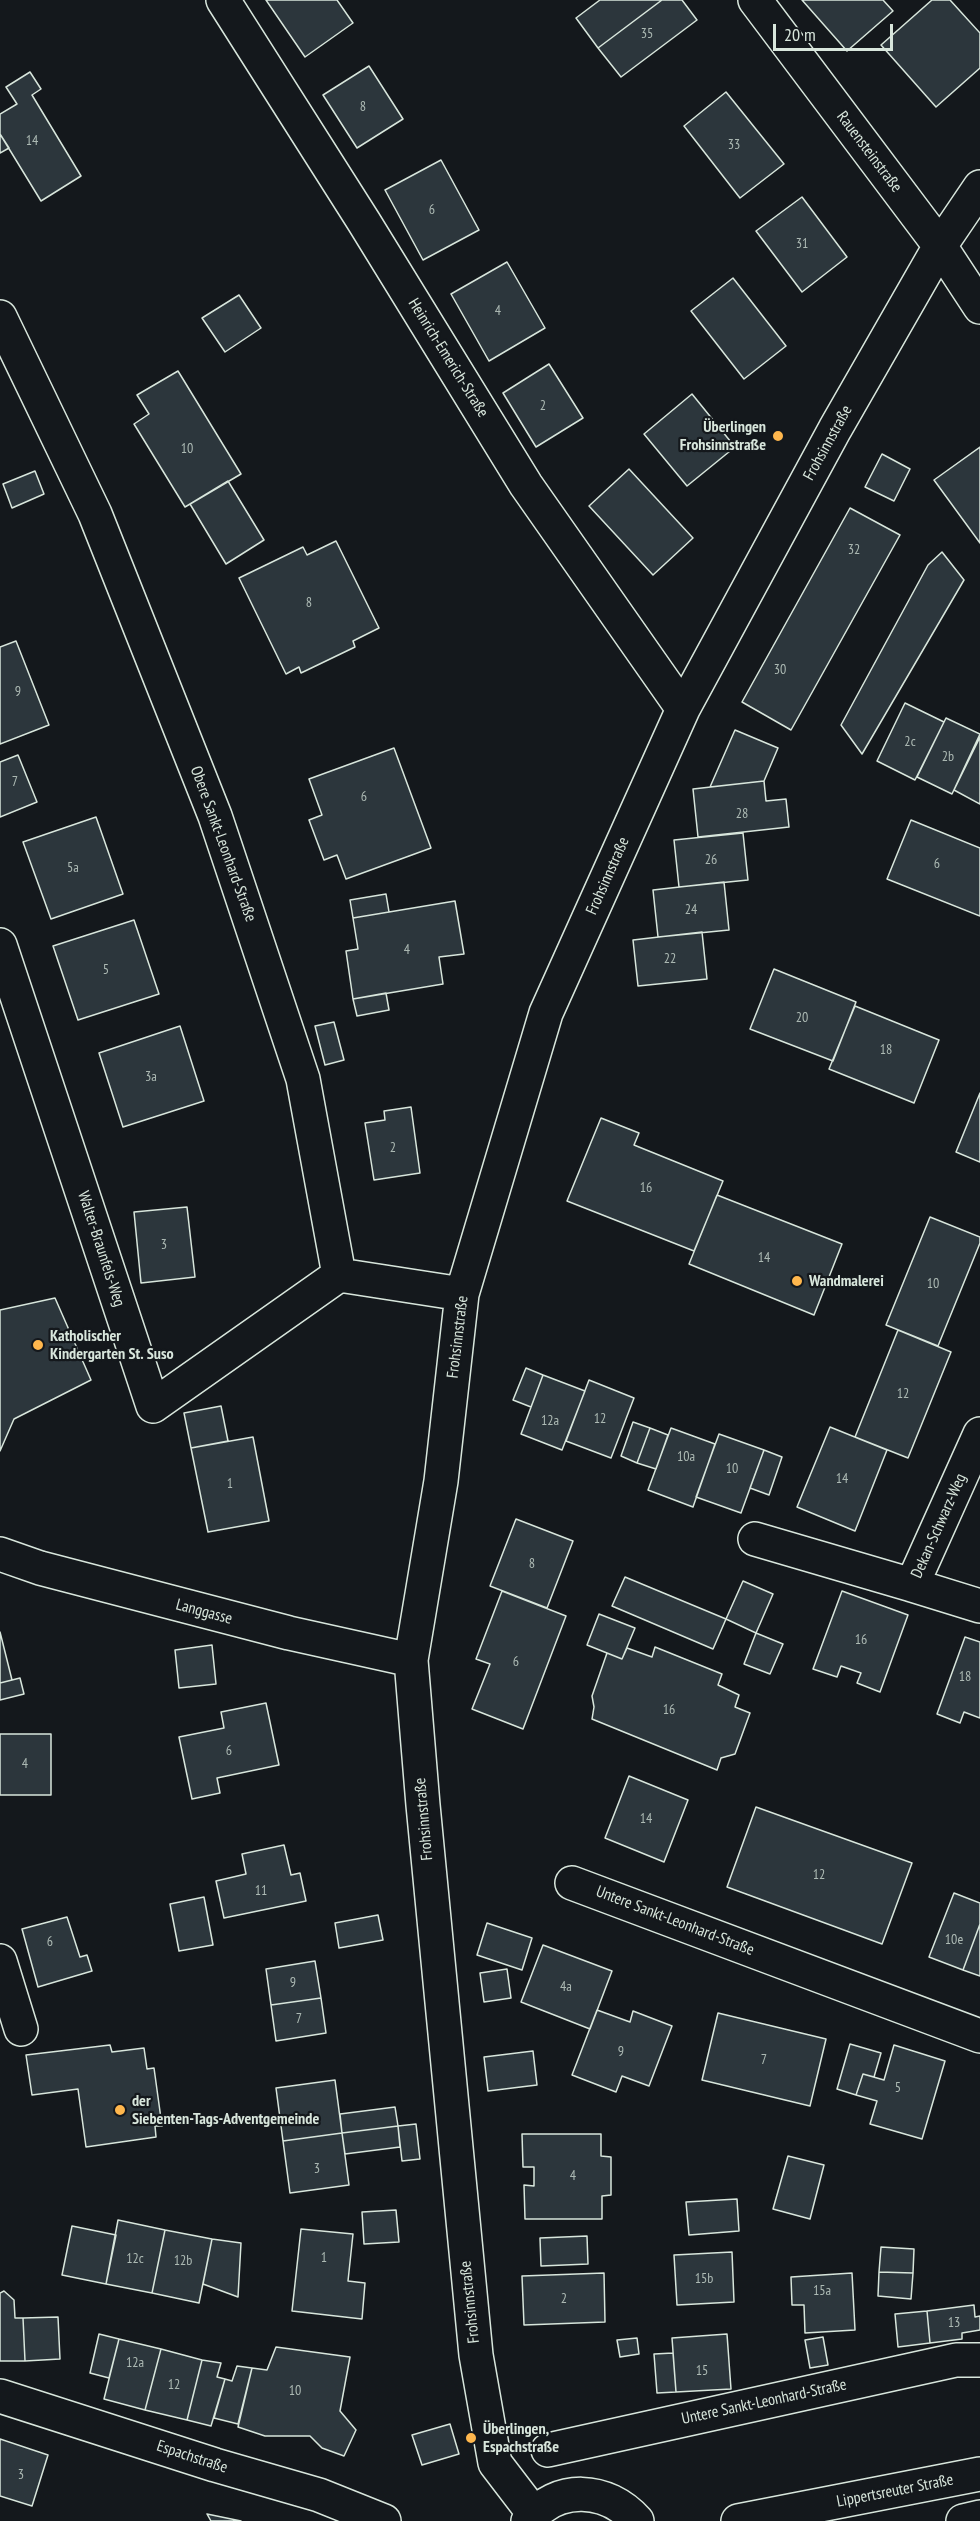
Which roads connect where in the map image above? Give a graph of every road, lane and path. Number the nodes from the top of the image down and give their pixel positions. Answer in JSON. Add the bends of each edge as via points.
{"nodes":[{"id":1,"x":223,"y":0,"type":"edge"},
{"id":2,"x":755,"y":0,"type":"edge"},
{"id":3,"x":980,"y":187,"type":"edge"},
{"id":4,"x":940,"y":246,"type":"junction"},
{"id":5,"x":980,"y":307,"type":"edge"},
{"id":6,"x":0,"y":317,"type":"edge"},
{"id":7,"x":683,"y":709,"type":"junction"},
{"id":8,"x":0,"y":945,"type":"edge"},
{"id":9,"x":339,"y":1275,"type":"junction"},
{"id":10,"x":462,"y":1294,"type":"junction"},
{"id":11,"x":980,"y":1434,"type":"edge"},
{"id":12,"x":755,"y":1539,"type":"dead end"},
{"id":13,"x":0,"y":1554,"type":"edge"},
{"id":14,"x":912,"y":1585,"type":"junction"},
{"id":15,"x":980,"y":1606,"type":"edge"},
{"id":16,"x":411,"y":1660,"type":"junction"},
{"id":17,"x":572,"y":1883,"type":"dead end"},
{"id":18,"x":0,"y":1961,"type":"edge"},
{"id":19,"x":21,"y":2029,"type":"dead end"},
{"id":20,"x":980,"y":2036,"type":"edge"},
{"id":21,"x":980,"y":2360,"type":"edge"},
{"id":22,"x":0,"y":2396,"type":"edge"},
{"id":23,"x":548,"y":2450,"type":"dead end"},
{"id":24,"x":980,"y":2474,"type":"edge"},
{"id":25,"x":531,"y":2517,"type":"edge"},
{"id":26,"x":980,"y":2517,"type":"edge"},
{"id":27,"x":384,"y":2521,"type":"edge"},
{"id":28,"x":637,"y":2521,"type":"edge"},
{"id":29,"x":738,"y":2521,"type":"edge"},
{"id":30,"x":963,"y":2521,"type":"edge"}],
"edges":[{"from":1,"to":7,"type":"street","name":"Heinrich-Emerich-Straße","via":[[526,485]]},
{"from":2,"to":4,"type":"street","name":"Rauensteinstraße"},
{"from":3,"to":4,"type":"street","name":"Frohsinnstraße"},
{"from":4,"to":5,"type":"street","name":"Rauensteinstraße"},
{"from":4,"to":7,"type":"street","name":"Frohsinnstraße","via":[[834,429]]},
{"from":6,"to":9,"type":"street","name":"Obere Sankt-Leonhard-Straße","via":[[95,514],[215,816],[303,1079]]},
{"from":7,"to":10,"type":"street","name":"Frohsinnstraße","via":[[546,1013]]},
{"from":8,"to":9,"type":"street","name":"Walter-Braunfels-Weg","via":[[153,1406]]},
{"from":9,"to":10,"type":"street"},
{"from":10,"to":16,"type":"street","name":"Frohsinnstraße","via":[[441,1481]]},
{"from":11,"to":14,"type":"street","name":"Dekan-Schwarz-Weg"},
{"from":12,"to":14,"type":"street","name":"Dekan-Schwarz-Weg"},
{"from":13,"to":16,"type":"street","name":"Langgasse","via":[[289,1634]]},
{"from":14,"to":15,"type":"street","name":"Dekan-Schwarz-Weg"},
{"from":16,"to":25,"type":"street","name":"Frohsinnstraße","via":[[476,2355],[495,2463]]},
{"from":17,"to":20,"type":"street","name":"Untere Sankt-Leonhard-Straße"},
{"from":18,"to":19,"type":"street"},
{"from":21,"to":23,"type":"street","name":"Untere Sankt-Leonhard-Straße","via":[[956,2360]]},
{"from":22,"to":27,"type":"street","name":"Espachstraße","via":[[319,2495]]},
{"from":24,"to":29,"type":"street","name":"Lippertsreuter Straße"},
{"from":25,"to":28,"type":"street","via":[[560,2497],[590,2494],[618,2504]]},
{"from":26,"to":30,"type":"street"}]}
